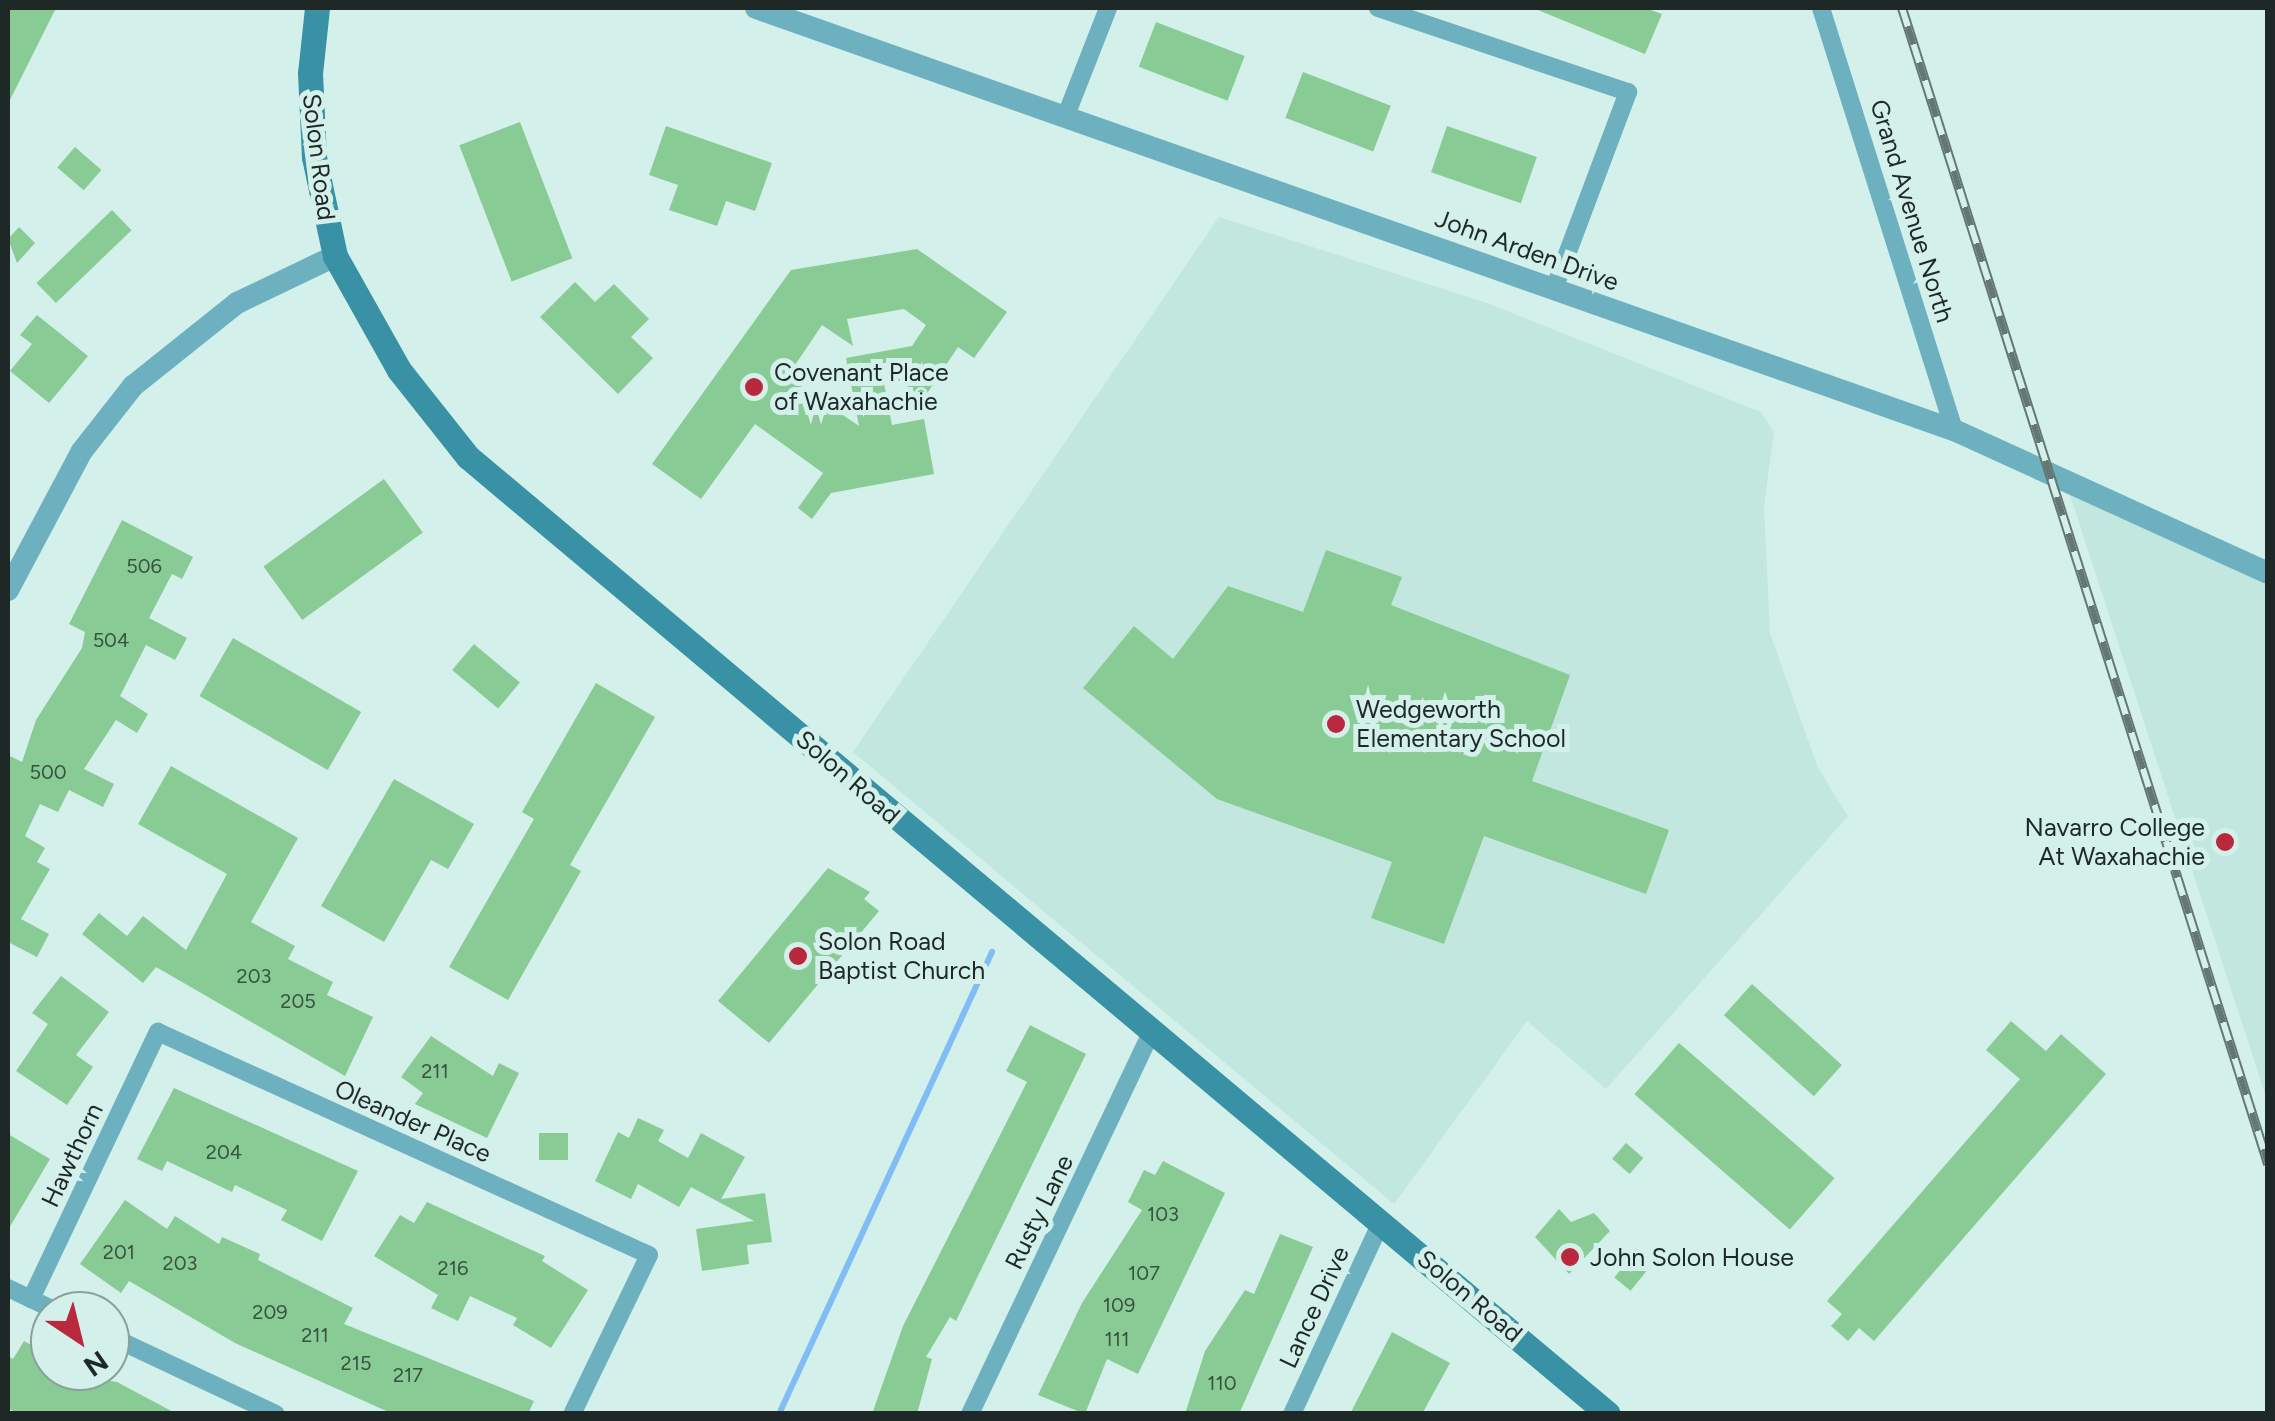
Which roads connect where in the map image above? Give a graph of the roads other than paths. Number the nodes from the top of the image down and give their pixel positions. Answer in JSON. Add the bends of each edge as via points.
{"nodes":[{"id":1,"x":317,"y":8,"type":"edge"},
{"id":2,"x":756,"y":8,"type":"edge"},
{"id":3,"x":1108,"y":8,"type":"edge"},
{"id":4,"x":1378,"y":8,"type":"edge"},
{"id":5,"x":1821,"y":8,"type":"edge"},
{"id":6,"x":1066,"y":118,"type":"junction"},
{"id":7,"x":336,"y":256,"type":"junction"},
{"id":8,"x":1554,"y":289,"type":"junction"},
{"id":9,"x":1954,"y":430,"type":"junction"},
{"id":10,"x":2268,"y":573,"type":"edge"},
{"id":11,"x":8,"y":590,"type":"edge"},
{"id":12,"x":1152,"y":1031,"type":"junction"},
{"id":13,"x":158,"y":1032,"type":"joint"},
{"id":14,"x":1381,"y":1222,"type":"junction"},
{"id":15,"x":35,"y":1291,"type":"edge"},
{"id":16,"x":130,"y":1345,"type":"edge"},
{"id":17,"x":276,"y":1414,"type":"edge"},
{"id":18,"x":572,"y":1414,"type":"edge"},
{"id":19,"x":970,"y":1414,"type":"edge"},
{"id":20,"x":1292,"y":1414,"type":"edge"},
{"id":21,"x":1608,"y":1414,"type":"edge"}],
"edges":[{"from":1,"to":7,"type":"main road","name":"Solon Road","via":[[310,73],[314,158]]},
{"from":2,"to":6,"type":"street","name":"John Arden Drive"},
{"from":3,"to":6,"type":"street"},
{"from":4,"to":8,"type":"street","via":[[1628,92]]},
{"from":5,"to":9,"type":"street","name":"Grand Avenue North"},
{"from":6,"to":8,"type":"street","name":"John Arden Drive"},
{"from":7,"to":11,"type":"street","via":[[237,303],[133,386],[82,451]]},
{"from":7,"to":12,"type":"main road","name":"Solon Road","via":[[398,370],[468,456]]},
{"from":8,"to":9,"type":"street","name":"John Arden Drive"},
{"from":9,"to":10,"type":"street","name":"John Arden Drive"},
{"from":12,"to":14,"type":"main road","name":"Solon Road"},
{"from":12,"to":19,"type":"street","name":"Rusty Lane"},
{"from":13,"to":15,"type":"street","name":"Hawthorn"},
{"from":13,"to":18,"type":"street","name":"Oleander Place","via":[[649,1255]]},
{"from":14,"to":20,"type":"street","name":"Lance Drive"},
{"from":14,"to":21,"type":"main road","name":"Solon Road"},
{"from":16,"to":17,"type":"street"}]}
